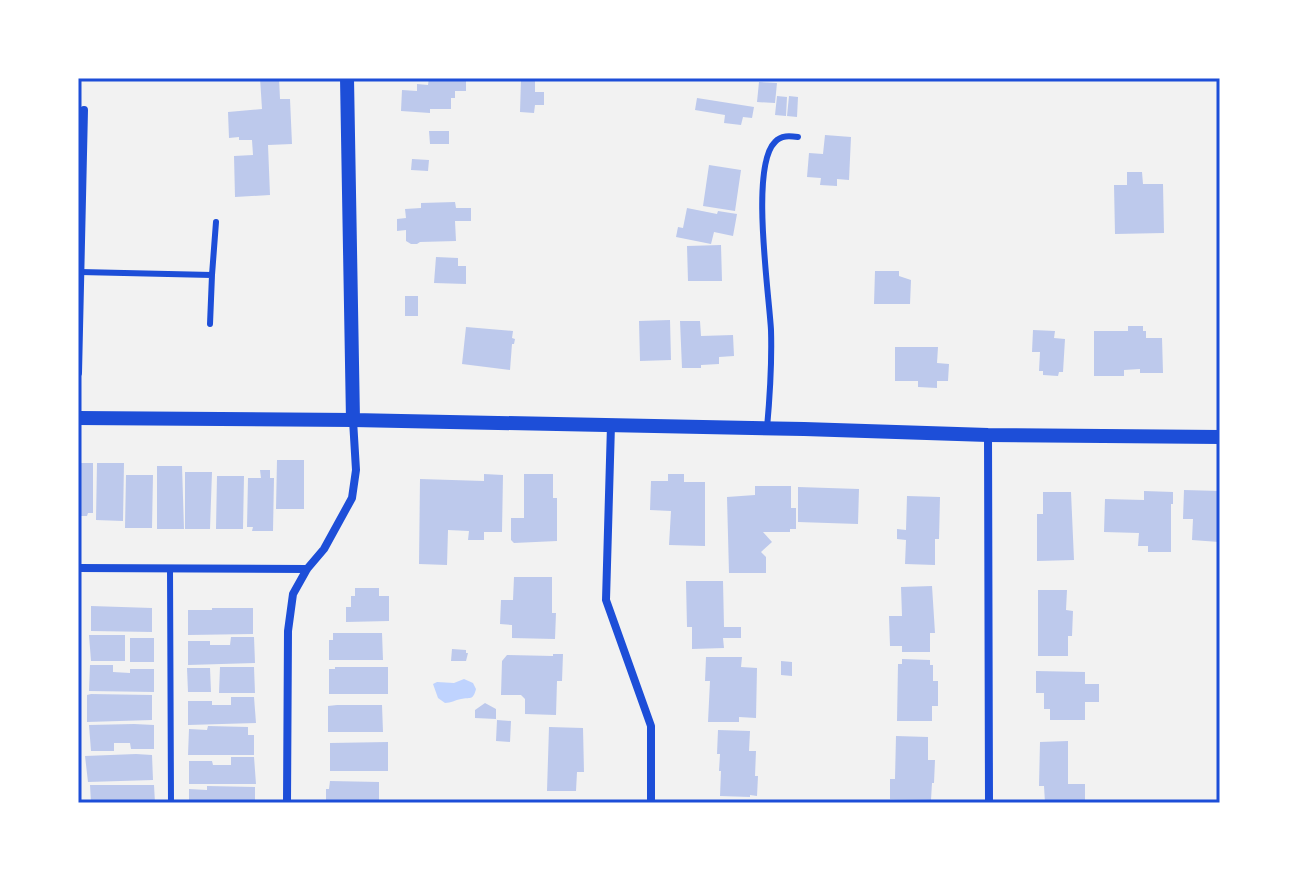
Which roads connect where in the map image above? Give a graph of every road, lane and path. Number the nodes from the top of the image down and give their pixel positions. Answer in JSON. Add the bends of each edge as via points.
{"nodes":[{"id":1,"x":347,"y":78,"type":"edge"},
{"id":2,"x":81,"y":108,"type":"edge"},
{"id":3,"x":798,"y":137,"type":"dead end"},
{"id":4,"x":216,"y":222,"type":"dead end"},
{"id":5,"x":80,"y":272,"type":"junction"},
{"id":6,"x":212,"y":275,"type":"junction"},
{"id":7,"x":210,"y":324,"type":"dead end"},
{"id":8,"x":78,"y":373,"type":"edge"},
{"id":9,"x":78,"y":418,"type":"edge"},
{"id":10,"x":353,"y":420,"type":"junction"},
{"id":11,"x":611,"y":425,"type":"junction"},
{"id":12,"x":767,"y":428,"type":"junction"},
{"id":13,"x":988,"y":435,"type":"junction"},
{"id":14,"x":1220,"y":437,"type":"edge"},
{"id":15,"x":78,"y":568,"type":"edge"},
{"id":16,"x":170,"y":569,"type":"junction"},
{"id":17,"x":307,"y":569,"type":"junction"},
{"id":18,"x":171,"y":803,"type":"edge"},
{"id":19,"x":287,"y":803,"type":"edge"},
{"id":20,"x":651,"y":803,"type":"edge"},
{"id":21,"x":989,"y":803,"type":"edge"}],
"edges":[{"from":1,"to":10,"type":"street"},
{"from":2,"to":5,"type":"street"},
{"from":3,"to":12,"type":"lane","via":[[774,142],[762,186],[771,355]]},
{"from":4,"to":6,"type":"lane"},
{"from":5,"to":6,"type":"lane"},
{"from":5,"to":8,"type":"street"},
{"from":6,"to":7,"type":"lane"},
{"from":9,"to":10,"type":"street"},
{"from":10,"to":11,"type":"street"},
{"from":10,"to":17,"type":"street","via":[[352,498]]},
{"from":11,"to":12,"type":"street"},
{"from":11,"to":20,"type":"street","via":[[606,600],[651,726]]},
{"from":12,"to":13,"type":"street"},
{"from":13,"to":14,"type":"street"},
{"from":13,"to":21,"type":"street"},
{"from":15,"to":16,"type":"street"},
{"from":16,"to":17,"type":"street"},
{"from":16,"to":18,"type":"lane"},
{"from":17,"to":19,"type":"street","via":[[293,594],[288,631]]}]}
